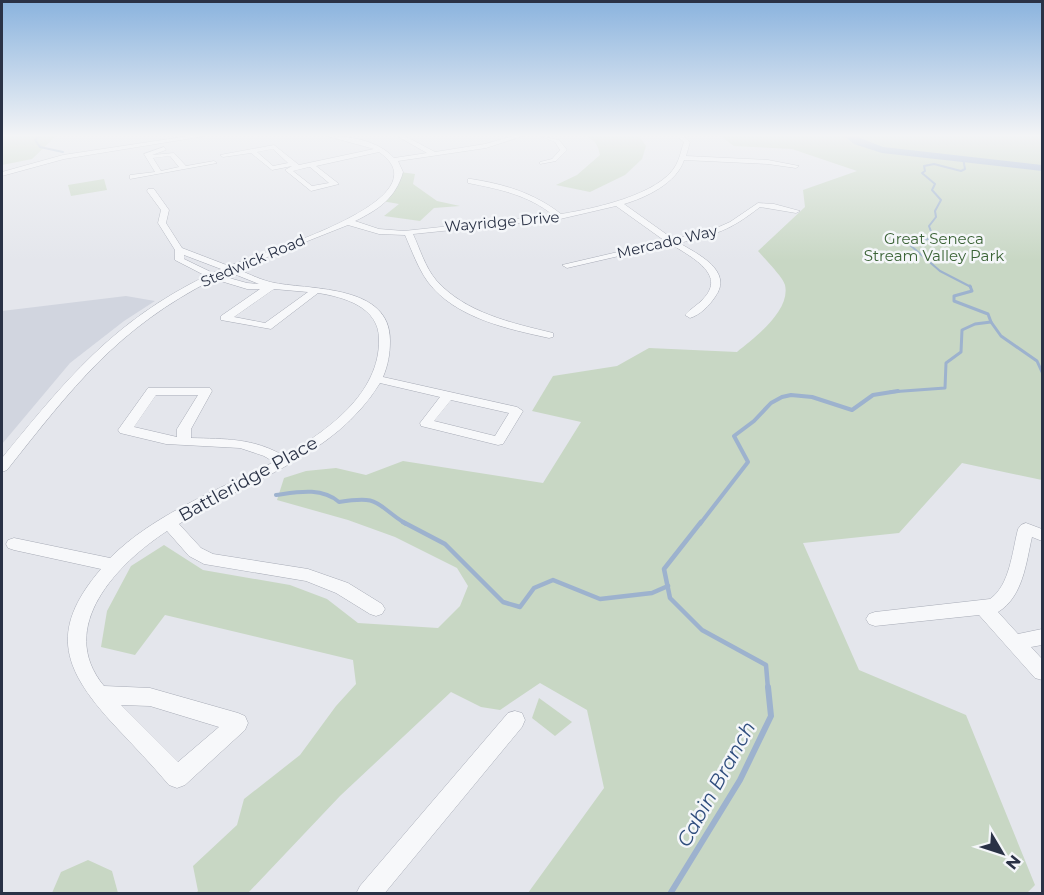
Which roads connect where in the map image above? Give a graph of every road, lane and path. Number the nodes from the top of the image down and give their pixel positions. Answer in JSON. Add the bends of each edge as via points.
{"nodes":[{"id":1,"x":297,"y":178,"type":"edge"},
{"id":2,"x":327,"y":178,"type":"edge"},
{"id":3,"x":398,"y":178,"type":"edge"},
{"id":4,"x":669,"y":178,"type":"edge"},
{"id":5,"x":471,"y":181,"type":"dead end"},
{"id":6,"x":151,"y":191,"type":"dead end"},
{"id":7,"x":619,"y":205,"type":"junction"},
{"id":8,"x":796,"y":211,"type":"dead end"},
{"id":9,"x":560,"y":218,"type":"junction"},
{"id":10,"x":349,"y":222,"type":"junction"},
{"id":11,"x":408,"y":233,"type":"junction"},
{"id":12,"x":673,"y":242,"type":"junction"},
{"id":13,"x":179,"y":250,"type":"junction"},
{"id":14,"x":567,"y":265,"type":"dead end"},
{"id":15,"x":228,"y":269,"type":"junction"},
{"id":16,"x":214,"y":275,"type":"junction"},
{"id":17,"x":272,"y":286,"type":"junction"},
{"id":18,"x":315,"y":291,"type":"junction"},
{"id":19,"x":690,"y":315,"type":"dead end"},
{"id":20,"x":549,"y":335,"type":"dead end"},
{"id":21,"x":376,"y":379,"type":"junction"},
{"id":22,"x":448,"y":395,"type":"junction"},
{"id":23,"x":184,"y":442,"type":"junction"},
{"id":24,"x":284,"y":462,"type":"junction"},
{"id":25,"x":2,"y":467,"type":"edge"},
{"id":26,"x":169,"y":523,"type":"junction"},
{"id":27,"x":1042,"y":535,"type":"edge"},
{"id":28,"x":14,"y":544,"type":"dead end"},
{"id":29,"x":112,"y":565,"type":"junction"},
{"id":30,"x":983,"y":608,"type":"junction"},
{"id":31,"x":376,"y":609,"type":"dead end"},
{"id":32,"x":875,"y":619,"type":"dead end"},
{"id":33,"x":1042,"y":637,"type":"edge"},
{"id":34,"x":1015,"y":642,"type":"junction"},
{"id":35,"x":1042,"y":672,"type":"edge"},
{"id":36,"x":99,"y":695,"type":"junction"},
{"id":37,"x":515,"y":720,"type":"dead end"},
{"id":38,"x":368,"y":894,"type":"edge"}],
"edges":[{"from":1,"to":2,"type":"street","via":[[311,189],[335,184]]},
{"from":3,"to":10,"type":"street","name":"Stedwick Road","via":[[392,192]]},
{"from":4,"to":7,"type":"street","name":"Wayridge Drive"},
{"from":5,"to":9,"type":"street","via":[[521,193],[544,204]]},
{"from":6,"to":13,"type":"street","via":[[165,210],[162,223]]},
{"from":7,"to":9,"type":"street","name":"Wayridge Drive"},
{"from":7,"to":12,"type":"street"},
{"from":8,"to":12,"type":"street","name":"Mercado Way","via":[[758,205],[723,229]]},
{"from":9,"to":11,"type":"street","name":"Wayridge Drive"},
{"from":10,"to":11,"type":"street","name":"Wayridge Drive","via":[[387,233]]},
{"from":10,"to":15,"type":"street","name":"Stedwick Road"},
{"from":11,"to":20,"type":"street","via":[[434,283],[464,305],[516,327]]},
{"from":12,"to":14,"type":"street","name":"Mercado Way"},
{"from":12,"to":19,"type":"street","via":[[708,265],[718,280],[714,296]]},
{"from":13,"to":15,"type":"street","name":"Battleridge Place"},
{"from":13,"to":16,"type":"street","name":"Battleridge Place","via":[[180,260]]},
{"from":15,"to":16,"type":"street","name":"Stedwick Road"},
{"from":15,"to":17,"type":"street","name":"Battleridge Place"},
{"from":16,"to":17,"type":"street","name":"Battleridge Place","via":[[243,285]]},
{"from":16,"to":25,"type":"street","name":"Stedwick Road","via":[[154,310],[100,351]]},
{"from":17,"to":18,"type":"street","name":"Battleridge Place"},
{"from":17,"to":18,"type":"street","via":[[225,318],[267,327]]},
{"from":18,"to":21,"type":"street","name":"Battleridge Place","via":[[360,302],[381,320],[383,359]]},
{"from":21,"to":22,"type":"street"},
{"from":21,"to":24,"type":"street","name":"Battleridge Place","via":[[331,431]]},
{"from":22,"to":22,"type":"street","via":[[483,403],[517,411],[498,441],[426,423]]},
{"from":23,"to":23,"type":"street","via":[[163,440],[139,430],[125,430],[152,391],[206,391],[184,429]]},
{"from":23,"to":24,"type":"street","via":[[247,443]]},
{"from":24,"to":26,"type":"street","name":"Battleridge Place"},
{"from":26,"to":29,"type":"street","name":"Battleridge Place"},
{"from":26,"to":31,"type":"street","via":[[195,552],[210,560],[308,575],[342,588]]},
{"from":27,"to":30,"type":"street","via":[[1026,529],[1006,597]]},
{"from":28,"to":29,"type":"street"},
{"from":29,"to":36,"type":"street","name":"Battleridge Place","via":[[84,608],[75,635],[79,660]]},
{"from":30,"to":32,"type":"street"},
{"from":30,"to":34,"type":"street"},
{"from":33,"to":34,"type":"street"},
{"from":34,"to":35,"type":"street"},
{"from":36,"to":36,"type":"street","name":"Battleridge Place","via":[[177,777],[238,723],[150,697]]},
{"from":37,"to":38,"type":"street"}]}
